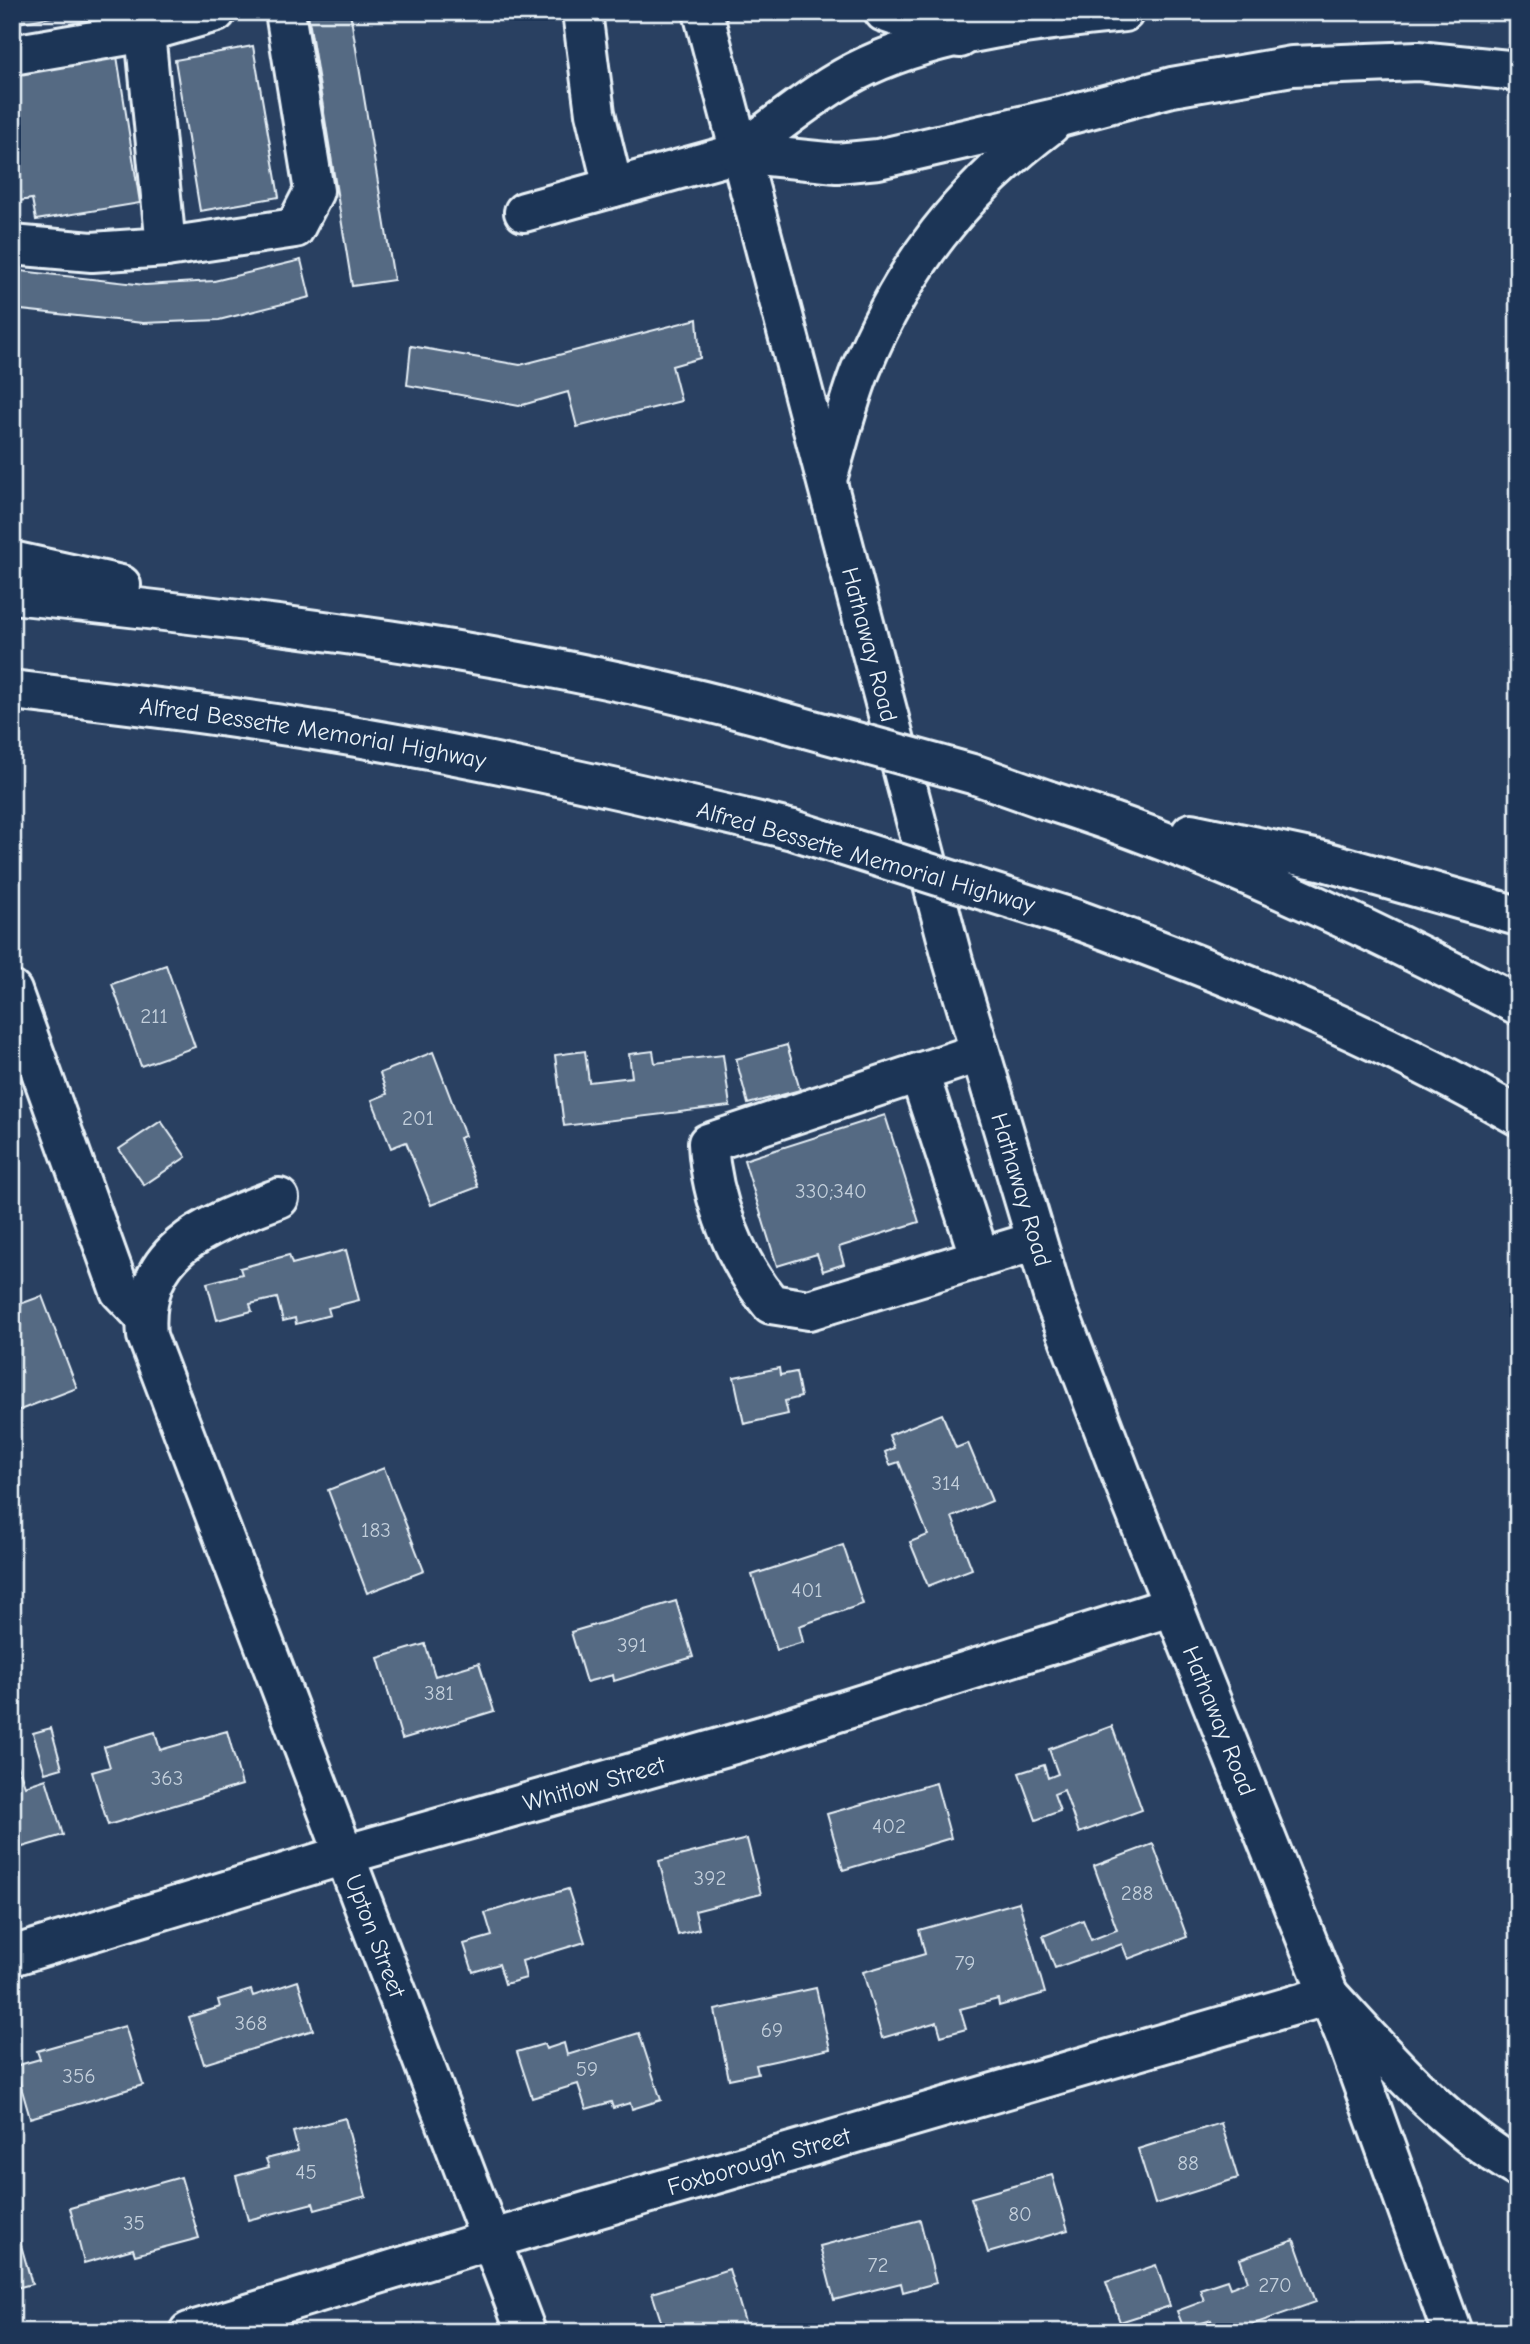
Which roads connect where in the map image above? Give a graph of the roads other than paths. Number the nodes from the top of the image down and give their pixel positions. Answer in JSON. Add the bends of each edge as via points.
{"nodes":[{"id":1,"x":216,"y":12,"type":"edge"},
{"id":2,"x":285,"y":12,"type":"edge"},
{"id":3,"x":582,"y":12,"type":"edge"},
{"id":4,"x":703,"y":12,"type":"edge"},
{"id":5,"x":884,"y":12,"type":"edge"},
{"id":6,"x":1124,"y":12,"type":"edge"},
{"id":7,"x":145,"y":22,"type":"edge"},
{"id":8,"x":960,"y":38,"type":"junction"},
{"id":9,"x":12,"y":55,"type":"edge"},
{"id":10,"x":1518,"y":71,"type":"edge"},
{"id":11,"x":1060,"y":117,"type":"junction"},
{"id":12,"x":738,"y":153,"type":"junction"},
{"id":13,"x":613,"y":187,"type":"junction"},
{"id":14,"x":524,"y":212,"type":"dead end"},
{"id":15,"x":12,"y":245,"type":"edge"},
{"id":16,"x":166,"y":247,"type":"junction"},
{"id":17,"x":828,"y":476,"type":"junction"},
{"id":18,"x":12,"y":561,"type":"edge"},
{"id":19,"x":12,"y":594,"type":"edge"},
{"id":20,"x":314,"y":629,"type":"junction"},
{"id":21,"x":12,"y":690,"type":"edge"},
{"id":22,"x":12,"y":713,"type":"edge"},
{"id":23,"x":224,"y":716,"type":"junction"},
{"id":24,"x":1094,"y":815,"type":"junction"},
{"id":25,"x":1518,"y":916,"type":"edge"},
{"id":26,"x":12,"y":991,"type":"edge"},
{"id":27,"x":1518,"y":1005,"type":"edge"},
{"id":28,"x":978,"y":1053,"type":"junction"},
{"id":29,"x":919,"y":1073,"type":"junction"},
{"id":30,"x":1518,"y":1116,"type":"edge"},
{"id":31,"x":279,"y":1198,"type":"dead end"},
{"id":32,"x":1036,"y":1241,"type":"junction"},
{"id":33,"x":980,"y":1258,"type":"junction"},
{"id":34,"x":145,"y":1317,"type":"junction"},
{"id":35,"x":1173,"y":1606,"type":"junction"},
{"id":36,"x":344,"y":1855,"type":"junction"},
{"id":37,"x":12,"y":1956,"type":"edge"},
{"id":38,"x":1329,"y":1995,"type":"junction"},
{"id":39,"x":1518,"y":2168,"type":"edge"},
{"id":40,"x":493,"y":2239,"type":"junction"},
{"id":41,"x":190,"y":2332,"type":"edge"},
{"id":42,"x":526,"y":2332,"type":"edge"},
{"id":43,"x":1452,"y":2332,"type":"edge"}],
"edges":[{"from":1,"to":7,"type":"main road"},
{"from":2,"to":16,"type":"main road","via":[[314,191],[295,228]]},
{"from":3,"to":13,"type":"main road","via":[[595,113]]},
{"from":4,"to":12,"type":"main road","name":"Hathaway Road"},
{"from":5,"to":8,"type":"main road"},
{"from":6,"to":8,"type":"main road"},
{"from":7,"to":9,"type":"main road"},
{"from":7,"to":16,"type":"main road"},
{"from":8,"to":12,"type":"main road","via":[[868,66]]},
{"from":10,"to":11,"type":"main road","via":[[1418,61],[1292,66],[1172,87]]},
{"from":11,"to":12,"type":"main road","via":[[878,159],[837,163]]},
{"from":11,"to":17,"type":"main road","via":[[981,181],[909,273],[860,372]]},
{"from":12,"to":13,"type":"main road"},
{"from":12,"to":17,"type":"main road","name":"Hathaway Road"},
{"from":13,"to":14,"type":"main road"},
{"from":15,"to":16,"type":"main road","via":[[92,251]]},
{"from":17,"to":28,"type":"main road","name":"Hathaway Road"},
{"from":18,"to":20,"type":"main road"},
{"from":19,"to":20,"type":"main road"},
{"from":20,"to":24,"type":"main road","bridge":true,"via":[[533,665],[762,716],[936,763]]},
{"from":21,"to":23,"type":"main road","name":"Alfred Bessette Memorial Highway"},
{"from":22,"to":23,"type":"main road"},
{"from":23,"to":30,"type":"main road","name":"Alfred Bessette Memorial Highway","bridge":true,"via":[[478,760],[793,830],[1078,920],[1257,987],[1343,1024]]},
{"from":24,"to":25,"type":"main road","via":[[1324,861]]},
{"from":24,"to":27,"type":"main road","via":[[1328,910]]},
{"from":26,"to":34,"type":"main road","via":[[120,1291]]},
{"from":28,"to":29,"type":"main road"},
{"from":28,"to":32,"type":"main road","name":"Hathaway Road"},
{"from":29,"to":33,"type":"main road"},
{"from":29,"to":33,"type":"main road","via":[[708,1143],[710,1177],[754,1285],[771,1304],[809,1310]]},
{"from":31,"to":34,"type":"main road","via":[[208,1226],[178,1246],[151,1288]]},
{"from":32,"to":33,"type":"main road"},
{"from":32,"to":35,"type":"main road","name":"Hathaway Road","via":[[1092,1401]]},
{"from":34,"to":36,"type":"main road","name":"Upton Street","via":[[147,1336]]},
{"from":35,"to":36,"type":"main road","name":"Whitlow Street","via":[[762,1735]]},
{"from":35,"to":38,"type":"main road","name":"Hathaway Road"},
{"from":36,"to":37,"type":"main road","name":"Whitlow Street"},
{"from":36,"to":40,"type":"main road","name":"Upton Street"},
{"from":38,"to":39,"type":"main road","via":[[1410,2083],[1454,2123]]},
{"from":38,"to":40,"type":"main road","name":"Foxborough Street"},
{"from":38,"to":43,"type":"main road","name":"Hathaway Road"},
{"from":40,"to":41,"type":"main road","name":"Foxborough Street"},
{"from":40,"to":42,"type":"main road","name":"Upton Street"}]}
